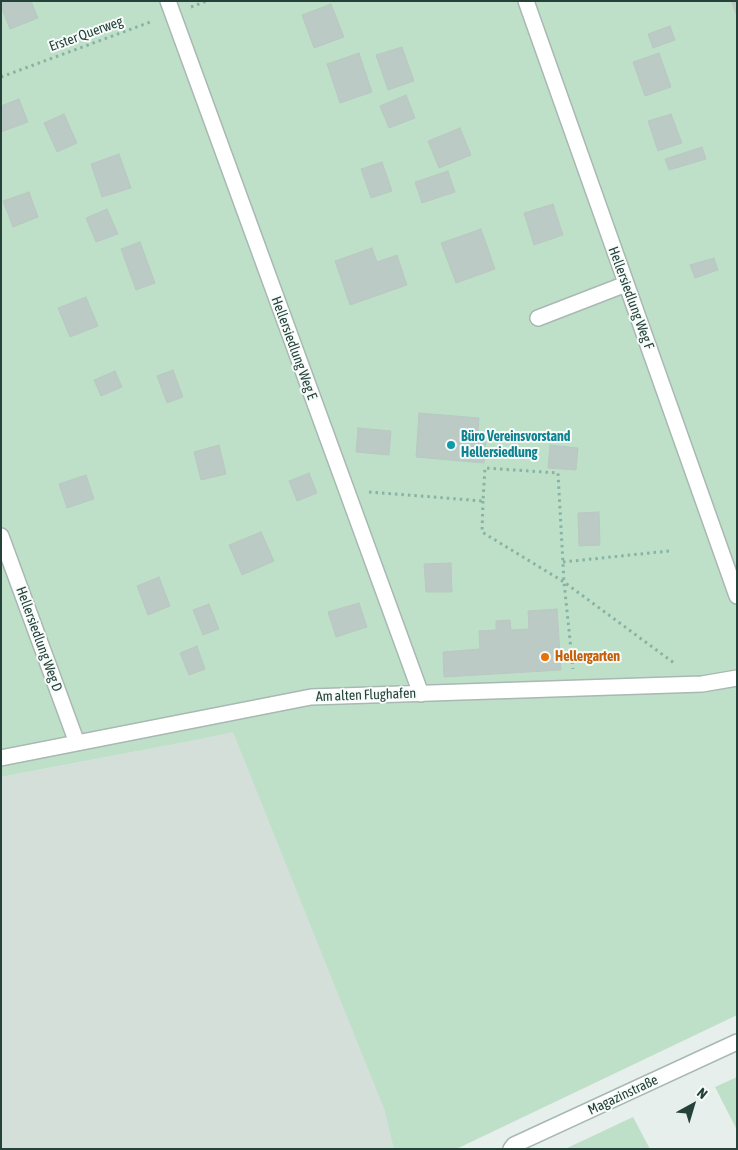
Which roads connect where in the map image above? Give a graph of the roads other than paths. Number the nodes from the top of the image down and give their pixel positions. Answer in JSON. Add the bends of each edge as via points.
{"nodes":[{"id":1,"x":526,"y":1,"type":"edge"},
{"id":2,"x":171,"y":7,"type":"edge"},
{"id":3,"x":626,"y":284,"type":"junction"},
{"id":4,"x":538,"y":318,"type":"dead end"},
{"id":5,"x":1,"y":536,"type":"edge"},
{"id":6,"x":737,"y":596,"type":"edge"},
{"id":7,"x":737,"y":678,"type":"edge"},
{"id":8,"x":421,"y":694,"type":"junction"},
{"id":9,"x":77,"y":743,"type":"junction"},
{"id":10,"x":1,"y":758,"type":"edge"},
{"id":11,"x":737,"y":1042,"type":"edge"},
{"id":12,"x":511,"y":1149,"type":"edge"}],
"edges":[{"from":1,"to":3,"type":"street","name":"Hellersiedlung Weg F"},
{"from":2,"to":8,"type":"street","name":"Hellersiedlung Weg E"},
{"from":3,"to":4,"type":"street"},
{"from":3,"to":6,"type":"street","name":"Hellersiedlung Weg F"},
{"from":5,"to":9,"type":"street","name":"Hellersiedlung Weg D"},
{"from":7,"to":8,"type":"street","name":"Am alten Flughafen","via":[[702,684]]},
{"from":8,"to":9,"type":"street","name":"Am alten Flughafen","via":[[311,697]]},
{"from":9,"to":10,"type":"street","name":"Am alten Flughafen"},
{"from":11,"to":12,"type":"street","name":"Magazinstraße"}]}
